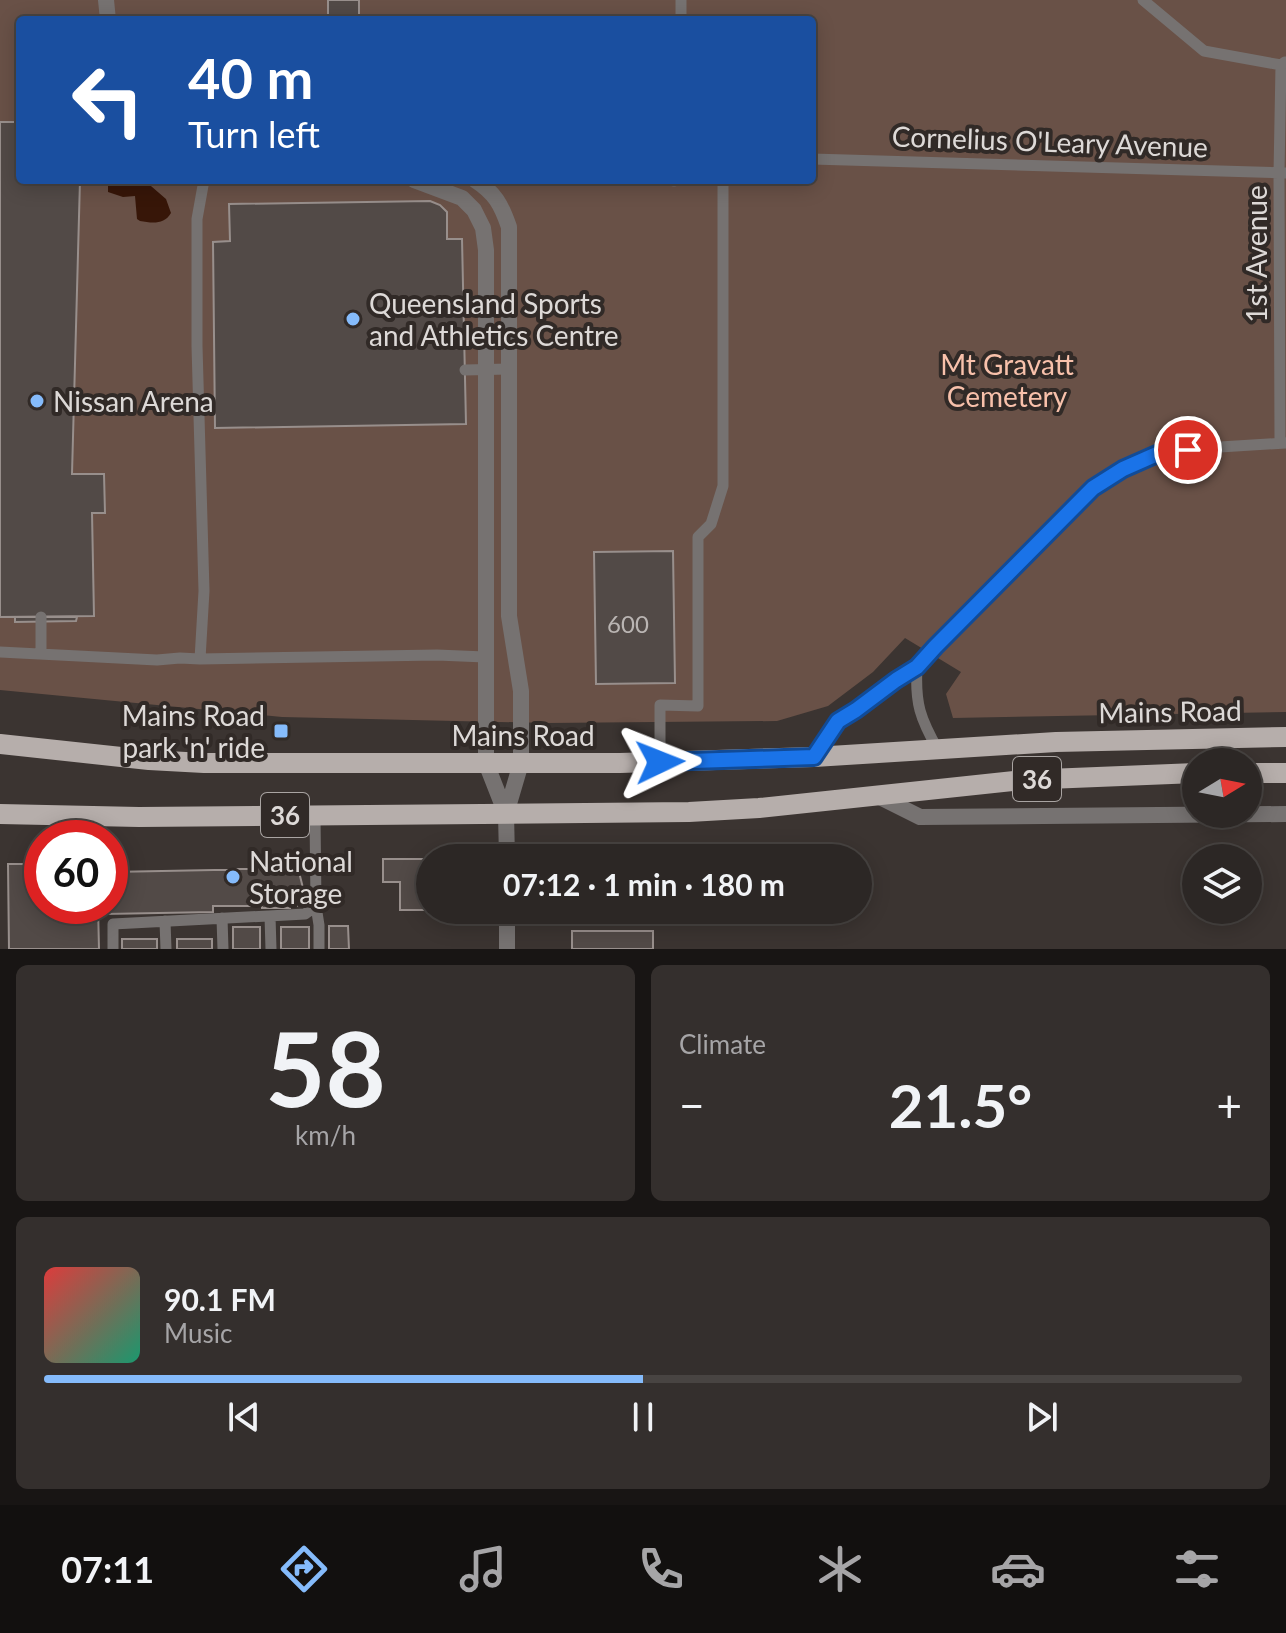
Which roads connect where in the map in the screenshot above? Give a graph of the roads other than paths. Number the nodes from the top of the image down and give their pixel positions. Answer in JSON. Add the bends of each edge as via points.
{"nodes":[{"id":1,"x":1143,"y":0,"type":"edge"},
{"id":2,"x":1284,"y":64,"type":"edge"},
{"id":3,"x":816,"y":159,"type":"edge"},
{"id":4,"x":1283,"y":173,"type":"edge"},
{"id":5,"x":203,"y":184,"type":"edge"},
{"id":6,"x":425,"y":184,"type":"edge"},
{"id":7,"x":481,"y":184,"type":"edge"},
{"id":8,"x":723,"y":184,"type":"edge"},
{"id":9,"x":487,"y":369,"type":"junction"},
{"id":10,"x":509,"y":369,"type":"junction"},
{"id":11,"x":465,"y":370,"type":"dead end"},
{"id":12,"x":1283,"y":443,"type":"edge"},
{"id":13,"x":41,"y":617,"type":"dead end"},
{"id":14,"x":0,"y":652,"type":"edge"},
{"id":15,"x":41,"y":654,"type":"junction"},
{"id":16,"x":485,"y":657,"type":"junction"},
{"id":17,"x":200,"y":659,"type":"junction"},
{"id":18,"x":917,"y":667,"type":"junction"},
{"id":19,"x":1286,"y":737,"type":"edge"},
{"id":20,"x":0,"y":744,"type":"edge"},
{"id":21,"x":938,"y":750,"type":"junction"},
{"id":22,"x":814,"y":757,"type":"junction"},
{"id":23,"x":660,"y":762,"type":"junction"},
{"id":24,"x":486,"y":763,"type":"junction"},
{"id":25,"x":521,"y":763,"type":"junction"},
{"id":26,"x":1262,"y":773,"type":"edge"},
{"id":27,"x":1286,"y":773,"type":"edge"},
{"id":28,"x":1182,"y":774,"type":"edge"},
{"id":29,"x":878,"y":796,"type":"junction"},
{"id":30,"x":0,"y":814,"type":"edge"},
{"id":31,"x":506,"y":814,"type":"junction"},
{"id":32,"x":1286,"y":814,"type":"edge"},
{"id":33,"x":315,"y":815,"type":"junction"},
{"id":34,"x":507,"y":844,"type":"edge"},
{"id":35,"x":316,"y":906,"type":"junction"},
{"id":36,"x":270,"y":916,"type":"junction"},
{"id":37,"x":222,"y":918,"type":"junction"},
{"id":38,"x":165,"y":921,"type":"junction"},
{"id":39,"x":507,"y":924,"type":"edge"},
{"id":40,"x":113,"y":949,"type":"edge"},
{"id":41,"x":166,"y":949,"type":"edge"},
{"id":42,"x":223,"y":949,"type":"edge"},
{"id":43,"x":271,"y":949,"type":"edge"},
{"id":44,"x":319,"y":949,"type":"edge"},
{"id":45,"x":507,"y":949,"type":"edge"}],
"edges":[{"from":1,"to":2,"type":"lane","via":[[1204,51]]},
{"from":2,"to":4,"type":"lane","name":"1st Avenue"},
{"from":3,"to":4,"type":"lane","name":"Cornelius O'Leary Avenue"},
{"from":4,"to":12,"type":"lane","name":"1st Avenue"},
{"from":5,"to":17,"type":"lane","via":[[197,219],[204,591]]},
{"from":6,"to":9,"type":"street","via":[[462,198],[483,228]]},
{"from":7,"to":10,"type":"street","via":[[502,206],[509,227]]},
{"from":8,"to":23,"type":"lane","via":[[723,486],[711,524],[698,537],[698,706],[660,705]]},
{"from":9,"to":10,"type":"lane"},
{"from":9,"to":11,"type":"lane"},
{"from":9,"to":16,"type":"street"},
{"from":10,"to":25,"type":"street","via":[[509,616],[521,691]]},
{"from":12,"to":18,"type":"lane","via":[[1157,454],[1123,469],[1093,488]]},
{"from":13,"to":15,"type":"lane"},
{"from":14,"to":15,"type":"lane"},
{"from":15,"to":17,"type":"lane"},
{"from":16,"to":17,"type":"lane"},
{"from":16,"to":24,"type":"street"},
{"from":18,"to":21,"type":"lane","via":[[919,712]]},
{"from":18,"to":22,"type":"lane","via":[[838,721]]},
{"from":19,"to":21,"type":"main road","name":"Mains Road","number":"36","via":[[1117,739]]},
{"from":20,"to":24,"type":"main road","name":"Mains Road","number":"36","via":[[204,763]]},
{"from":21,"to":22,"type":"main road","name":"Mains Road","number":"36"},
{"from":22,"to":23,"type":"main road","name":"Mains Road","number":"36"},
{"from":23,"to":25,"type":"main road","name":"Mains Road","number":"36"},
{"from":24,"to":25,"type":"main road","name":"Mains Road","number":"36"},
{"from":24,"to":31,"type":"street"},
{"from":25,"to":31,"type":"street"},
{"from":26,"to":27,"type":"main road"},
{"from":28,"to":29,"type":"main road","number":"36","via":[[1023,780]]},
{"from":29,"to":31,"type":"main road","number":"36","via":[[689,812]]},
{"from":29,"to":32,"type":"street","via":[[920,817]]},
{"from":30,"to":33,"type":"main road","number":"36"},
{"from":31,"to":33,"type":"main road","number":"36"},
{"from":31,"to":34,"type":"street"},
{"from":33,"to":35,"type":"lane"},
{"from":35,"to":36,"type":"lane","via":[[305,914]]},
{"from":35,"to":44,"type":"lane"},
{"from":36,"to":37,"type":"lane"},
{"from":36,"to":43,"type":"lane"},
{"from":37,"to":38,"type":"lane"},
{"from":37,"to":42,"type":"lane"},
{"from":38,"to":40,"type":"lane","via":[[113,924]]},
{"from":38,"to":41,"type":"lane"},
{"from":39,"to":45,"type":"street"}]}
